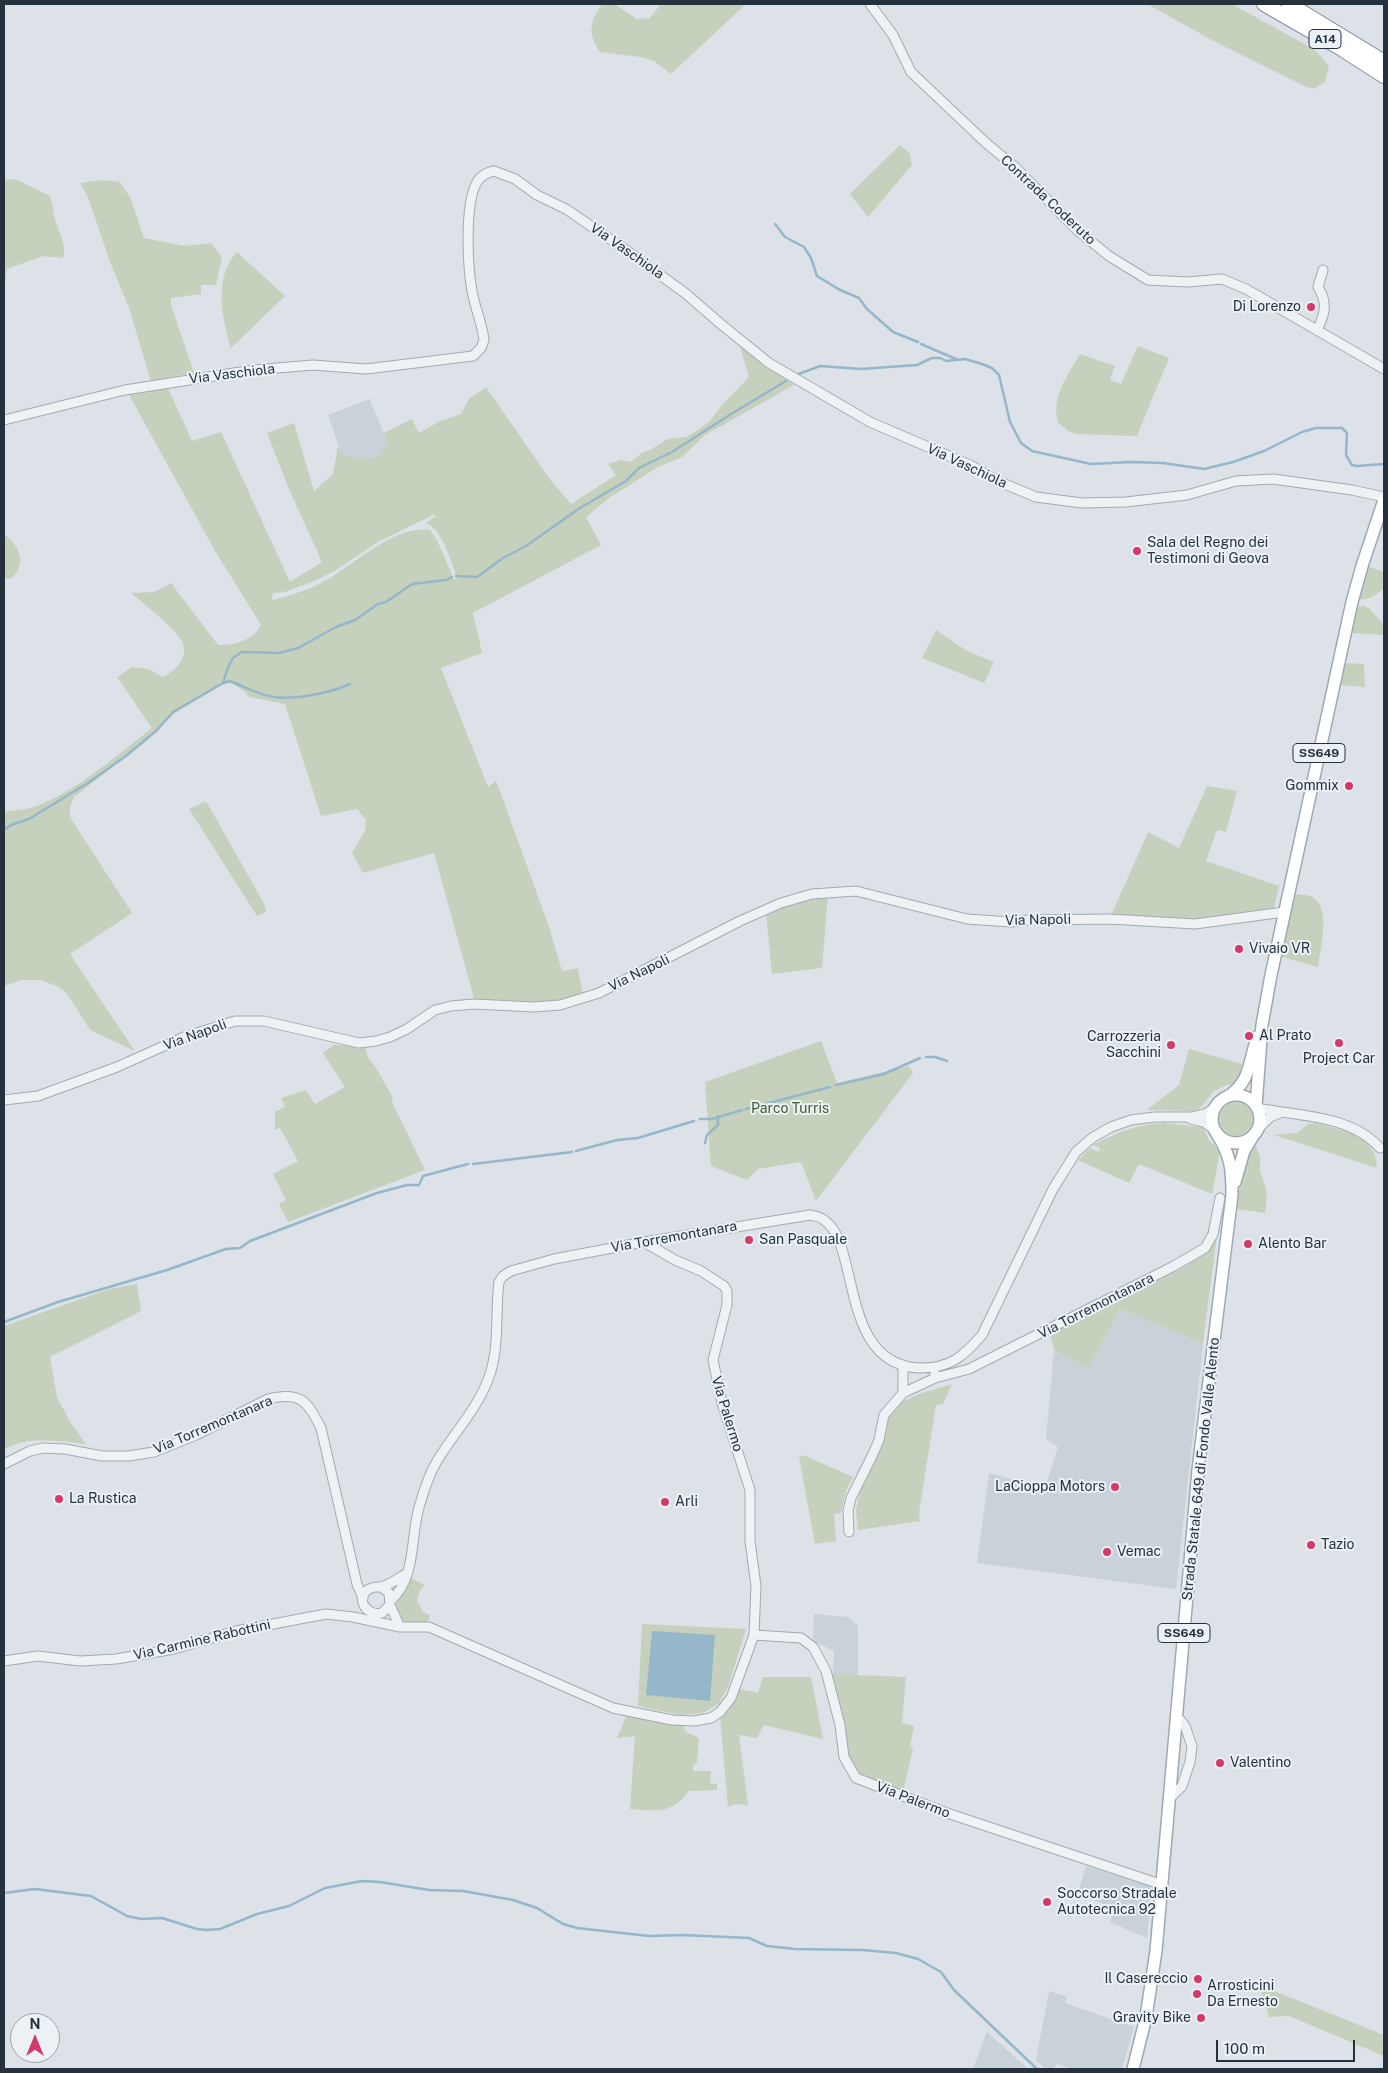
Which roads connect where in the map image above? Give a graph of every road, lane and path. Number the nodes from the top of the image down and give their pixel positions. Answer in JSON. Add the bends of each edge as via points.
{"nodes":[{"id":1,"x":870,"y":4,"type":"edge"},
{"id":2,"x":1264,"y":4,"type":"edge"},
{"id":3,"x":1289,"y":4,"type":"edge"},
{"id":4,"x":1384,"y":62,"type":"edge"},
{"id":5,"x":1384,"y":76,"type":"edge"},
{"id":6,"x":1323,"y":270,"type":"dead end"},
{"id":7,"x":1318,"y":330,"type":"junction"},
{"id":8,"x":1384,"y":369,"type":"edge"},
{"id":9,"x":4,"y":420,"type":"edge"},
{"id":10,"x":1384,"y":499,"type":"edge"},
{"id":11,"x":1284,"y":912,"type":"junction"},
{"id":12,"x":1262,"y":1024,"type":"junction"},
{"id":13,"x":1226,"y":1097,"type":"junction"},
{"id":14,"x":4,"y":1100,"type":"edge"},
{"id":15,"x":1216,"y":1107,"type":"junction"},
{"id":16,"x":1257,"y":1107,"type":"junction"},
{"id":17,"x":1288,"y":1112,"type":"junction"},
{"id":18,"x":1179,"y":1118,"type":"junction"},
{"id":19,"x":1216,"y":1132,"type":"junction"},
{"id":20,"x":1255,"y":1133,"type":"junction"},
{"id":21,"x":1380,"y":1148,"type":"dead end"},
{"id":22,"x":1232,"y":1195,"type":"junction"},
{"id":23,"x":1220,"y":1198,"type":"dead end"},
{"id":24,"x":644,"y":1242,"type":"junction"},
{"id":25,"x":903,"y":1366,"type":"junction"},
{"id":26,"x":934,"y":1367,"type":"junction"},
{"id":27,"x":935,"y":1378,"type":"junction"},
{"id":28,"x":903,"y":1393,"type":"junction"},
{"id":29,"x":4,"y":1464,"type":"edge"},
{"id":30,"x":850,"y":1532,"type":"dead end"},
{"id":31,"x":354,"y":1573,"type":"junction"},
{"id":32,"x":406,"y":1574,"type":"junction"},
{"id":33,"x":376,"y":1587,"type":"junction"},
{"id":34,"x":363,"y":1600,"type":"junction"},
{"id":35,"x":390,"y":1602,"type":"junction"},
{"id":36,"x":353,"y":1617,"type":"junction"},
{"id":37,"x":400,"y":1627,"type":"junction"},
{"id":38,"x":754,"y":1634,"type":"junction"},
{"id":39,"x":4,"y":1661,"type":"edge"},
{"id":40,"x":1177,"y":1716,"type":"junction"},
{"id":41,"x":1171,"y":1797,"type":"junction"},
{"id":42,"x":1163,"y":1886,"type":"junction"},
{"id":43,"x":1133,"y":2069,"type":"edge"}],
"edges":[{"from":1,"to":7,"type":"street","name":"Contrada Coderuto","via":[[893,35],[911,72],[1015,167],[1077,230],[1109,256],[1148,280],[1188,282],[1222,279]]},
{"from":2,"to":5,"type":"highway","number":"A14"},
{"from":3,"to":4,"type":"highway","number":"A14"},
{"from":6,"to":7,"type":"street","via":[[1318,287],[1325,311]]},
{"from":7,"to":8,"type":"street","name":"Contrada Coderuto"},
{"from":9,"to":10,"type":"street","name":"Via Vaschiola","via":[[125,390],[253,370],[313,365],[366,369],[473,356],[484,340],[472,292],[468,227],[480,177],[500,172],[566,209],[623,248],[685,293],[769,363],[870,422],[1036,497],[1082,504],[1126,502],[1187,495],[1236,481],[1273,479],[1352,490]]},
{"from":10,"to":11,"type":"main road","name":"Strada Statale 649 di Fondo Valle Alento","number":"SS649","via":[[1352,602]]},
{"from":11,"to":12,"type":"main road","name":"Strada Statale 649 di Fondo Valle Alento","number":"SS649"},
{"from":11,"to":14,"type":"street","name":"Via Napoli","via":[[1195,924],[1110,919],[1011,922],[967,919],[856,891],[812,894],[740,921],[599,993],[560,1006],[452,1006],[435,1010],[390,1036],[359,1043],[264,1021],[235,1021],[184,1037],[117,1067],[38,1096]]},
{"from":12,"to":13,"type":"main road","name":"Strada Statale 649 di Fondo Valle Alento","number":"SS649","via":[[1244,1082]]},
{"from":12,"to":16,"type":"main road","name":"Strada Statale 649 di Fondo Valle Alento","number":"SS649"},
{"from":13,"to":15,"type":"main road","name":"Strada Statale 649 di Fondo Valle Alento","number":"SS649"},
{"from":13,"to":16,"type":"main road","via":[[1243,1096]]},
{"from":15,"to":18,"type":"street","name":"Via Torremontanara","via":[[1198,1116]]},
{"from":15,"to":19,"type":"main road","name":"Strada Statale 649 di Fondo Valle Alento","number":"SS649","via":[[1212,1118]]},
{"from":16,"to":17,"type":"street"},
{"from":16,"to":20,"type":"main road","name":"Strada Statale 649 di Fondo Valle Alento","number":"SS649","via":[[1260,1115]]},
{"from":17,"to":20,"type":"street","via":[[1270,1117]]},
{"from":17,"to":21,"type":"street","via":[[1321,1118],[1361,1132]]},
{"from":18,"to":19,"type":"street","name":"Via Torremontanara","via":[[1200,1121]]},
{"from":18,"to":26,"type":"street","name":"Via Torremontanara","via":[[1131,1120],[1092,1138],[1076,1152],[1053,1189],[982,1335],[960,1358]]},
{"from":19,"to":20,"type":"main road","via":[[1223,1139],[1238,1143]]},
{"from":19,"to":22,"type":"main road","name":"Strada Statale 649 di Fondo Valle Alento","number":"SS649","via":[[1231,1163]]},
{"from":20,"to":22,"type":"main road","name":"Strada Statale 649 di Fondo Valle Alento","number":"SS649","via":[[1244,1151]]},
{"from":22,"to":40,"type":"main road","name":"Strada Statale 649 di Fondo Valle Alento","number":"SS649","via":[[1198,1470]]},
{"from":23,"to":27,"type":"street","name":"Via Torremontanara","via":[[1213,1234],[1205,1248],[969,1369]]},
{"from":24,"to":25,"type":"street","name":"Via Torremontanara","via":[[798,1215],[823,1219],[832,1227],[841,1244],[864,1330],[880,1353]]},
{"from":24,"to":32,"type":"street","name":"Via Torremontanara","via":[[554,1259],[512,1271],[501,1278],[496,1300],[490,1377],[436,1463],[420,1503]]},
{"from":24,"to":38,"type":"street","name":"Via Palermo","via":[[701,1271],[727,1291],[727,1304],[713,1360],[722,1403],[750,1490],[750,1541],[756,1586]]},
{"from":25,"to":26,"type":"street","name":"Via Torremontanara"},
{"from":25,"to":28,"type":"street"},
{"from":26,"to":27,"type":"street"},
{"from":27,"to":28,"type":"street","name":"Via Torremontanara"},
{"from":28,"to":30,"type":"street","via":[[884,1415],[876,1448],[851,1498],[848,1511]]},
{"from":29,"to":31,"type":"street","name":"Via Torremontanara","via":[[43,1448],[102,1456],[154,1452],[268,1399],[280,1396],[300,1399],[309,1405],[321,1428]]},
{"from":31,"to":33,"type":"street","via":[[361,1581]]},
{"from":31,"to":34,"type":"street","name":"Via Torremontanara"},
{"from":32,"to":33,"type":"street"},
{"from":32,"to":35,"type":"street","via":[[404,1585]]},
{"from":33,"to":34,"type":"street","via":[[366,1592]]},
{"from":33,"to":35,"type":"street","via":[[389,1593]]},
{"from":34,"to":35,"type":"street","via":[[368,1612],[375,1614],[385,1612]]},
{"from":34,"to":36,"type":"street"},
{"from":35,"to":37,"type":"street"},
{"from":36,"to":37,"type":"street","name":"Via Carmine Rabottini"},
{"from":36,"to":39,"type":"street","name":"Via Carmine Rabottini","via":[[326,1614],[116,1659],[80,1661],[38,1656]]},
{"from":37,"to":38,"type":"street","name":"Via Palermo","via":[[429,1626],[613,1708],[694,1721],[711,1718],[731,1698]]},
{"from":38,"to":42,"type":"street","name":"Via Palermo","via":[[801,1638],[813,1647],[826,1671],[840,1725],[844,1757],[856,1778],[965,1819]]},
{"from":40,"to":41,"type":"main road","name":"Strada Statale 649 di Fondo Valle Alento","number":"SS649"},
{"from":40,"to":41,"type":"street","via":[[1185,1726],[1192,1746],[1182,1786]]},
{"from":41,"to":42,"type":"main road","name":"Strada Statale 649 di Fondo Valle Alento","number":"SS649"},
{"from":42,"to":43,"type":"main road","name":"Strada Statale 649 di Fondo Valle Alento","number":"SS649","via":[[1146,2017]]}]}
